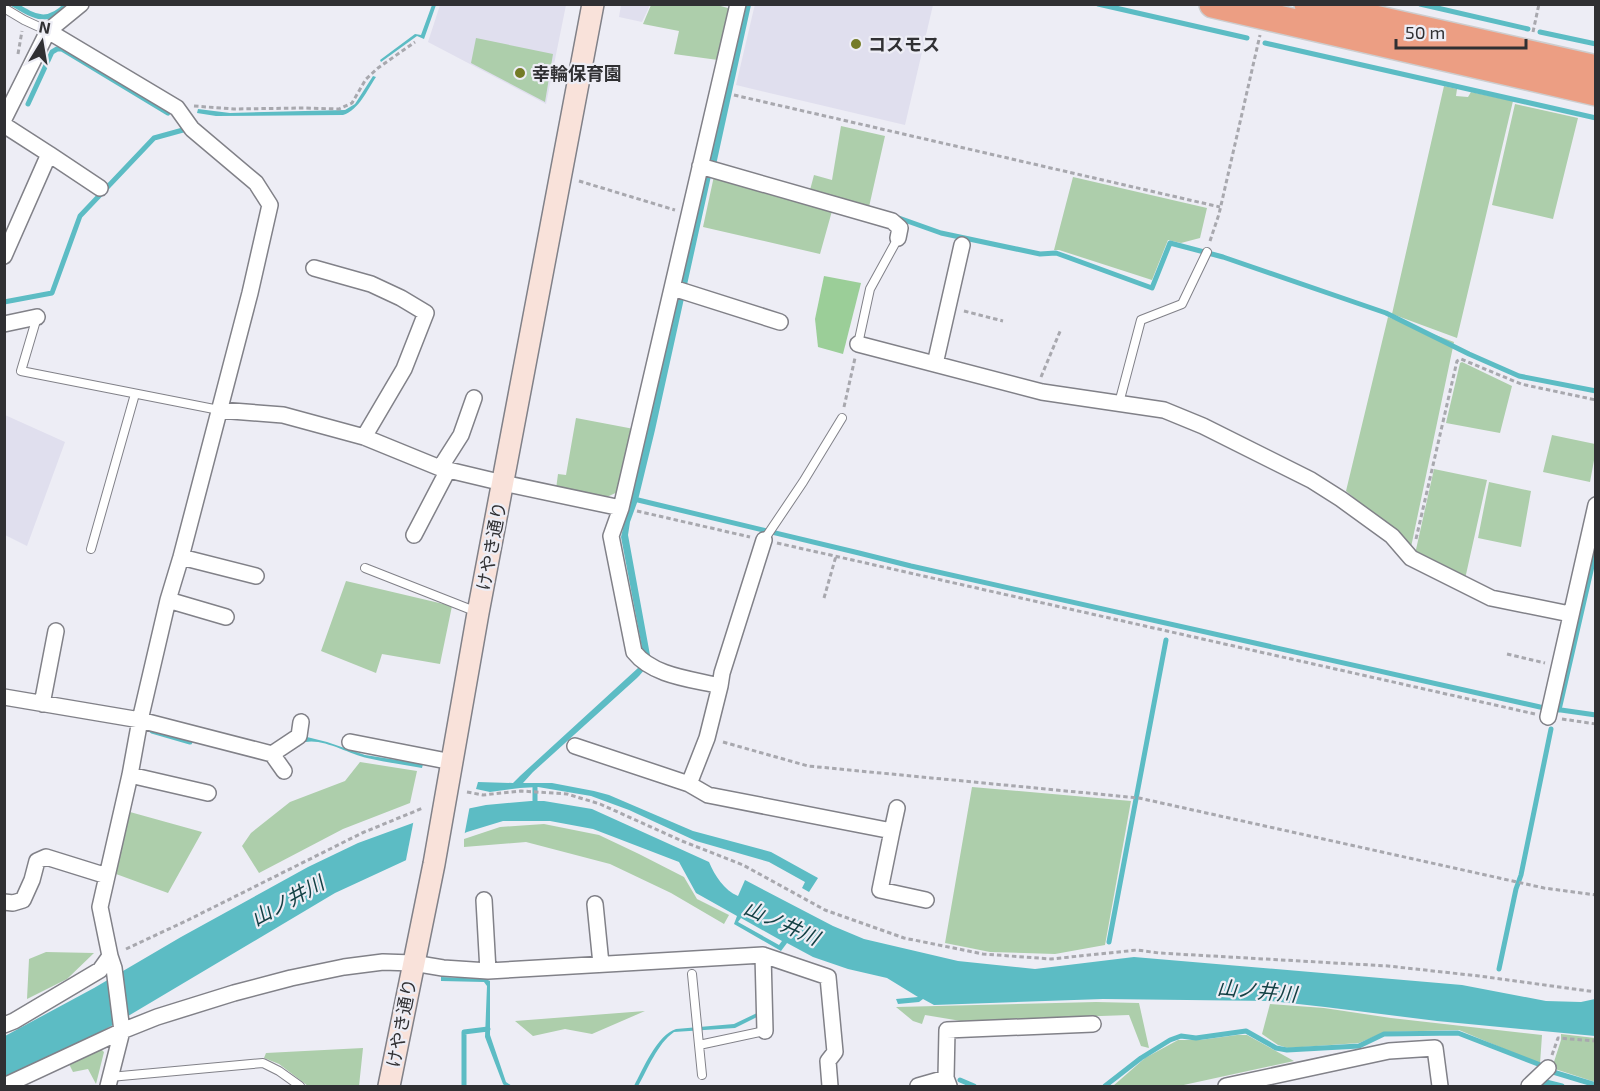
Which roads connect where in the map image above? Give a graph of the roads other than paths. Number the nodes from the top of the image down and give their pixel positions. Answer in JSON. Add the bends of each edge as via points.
{"nodes":[{"id":1,"x":81,"y":4,"type":"edge"},
{"id":2,"x":593,"y":4,"type":"edge"},
{"id":3,"x":738,"y":4,"type":"edge"},
{"id":4,"x":1213,"y":4,"type":"edge"},
{"id":5,"x":1308,"y":4,"type":"edge"},
{"id":6,"x":4,"y":8,"type":"edge"},
{"id":7,"x":48,"y":31,"type":"junction"},
{"id":8,"x":1596,"y":69,"type":"edge"},
{"id":9,"x":1596,"y":92,"type":"edge"},
{"id":10,"x":4,"y":119,"type":"edge"},
{"id":11,"x":4,"y":125,"type":"edge"},
{"id":12,"x":49,"y":154,"type":"junction"},
{"id":13,"x":707,"y":167,"type":"junction"},
{"id":14,"x":100,"y":188,"type":"dead end"},
{"id":15,"x":898,"y":238,"type":"joint"},
{"id":16,"x":962,"y":244,"type":"dead end"},
{"id":17,"x":1207,"y":252,"type":"road end"},
{"id":18,"x":4,"y":256,"type":"edge"},
{"id":19,"x":314,"y":268,"type":"dead end"},
{"id":20,"x":678,"y":289,"type":"junction"},
{"id":21,"x":37,"y":317,"type":"joint"},
{"id":22,"x":780,"y":322,"type":"dead end"},
{"id":23,"x":4,"y":324,"type":"edge"},
{"id":24,"x":858,"y":344,"type":"joint"},
{"id":25,"x":935,"y":364,"type":"junction"},
{"id":26,"x":135,"y":394,"type":"junction"},
{"id":27,"x":474,"y":398,"type":"dead end"},
{"id":28,"x":1119,"y":402,"type":"junction"},
{"id":29,"x":219,"y":410,"type":"junction"},
{"id":30,"x":842,"y":418,"type":"road end"},
{"id":31,"x":364,"y":437,"type":"junction"},
{"id":32,"x":444,"y":469,"type":"junction"},
{"id":33,"x":503,"y":483,"type":"junction"},
{"id":34,"x":1596,"y":506,"type":"edge"},
{"id":35,"x":629,"y":510,"type":"junction"},
{"id":36,"x":414,"y":535,"type":"dead end"},
{"id":37,"x":764,"y":540,"type":"joint"},
{"id":38,"x":91,"y":549,"type":"dead end"},
{"id":39,"x":182,"y":557,"type":"junction"},
{"id":40,"x":365,"y":568,"type":"dead end"},
{"id":41,"x":256,"y":576,"type":"dead end"},
{"id":42,"x":168,"y":600,"type":"junction"},
{"id":43,"x":478,"y":613,"type":"junction"},
{"id":44,"x":1570,"y":614,"type":"junction"},
{"id":45,"x":226,"y":617,"type":"dead end"},
{"id":46,"x":56,"y":631,"type":"dead end"},
{"id":47,"x":720,"y":686,"type":"junction"},
{"id":48,"x":4,"y":697,"type":"edge"},
{"id":49,"x":42,"y":704,"type":"junction"},
{"id":50,"x":1548,"y":717,"type":"road end"},
{"id":51,"x":140,"y":720,"type":"junction"},
{"id":52,"x":301,"y":722,"type":"dead end"},
{"id":53,"x":350,"y":742,"type":"dead end"},
{"id":54,"x":575,"y":746,"type":"dead end"},
{"id":55,"x":272,"y":754,"type":"junction"},
{"id":56,"x":452,"y":762,"type":"junction"},
{"id":57,"x":284,"y":771,"type":"dead end"},
{"id":58,"x":130,"y":776,"type":"junction"},
{"id":59,"x":689,"y":784,"type":"junction"},
{"id":60,"x":208,"y":793,"type":"dead end"},
{"id":61,"x":897,"y":808,"type":"dead end"},
{"id":62,"x":892,"y":831,"type":"junction"},
{"id":63,"x":107,"y":876,"type":"junction"},
{"id":64,"x":484,"y":900,"type":"dead end"},
{"id":65,"x":926,"y":900,"type":"dead end"},
{"id":66,"x":4,"y":902,"type":"edge"},
{"id":67,"x":595,"y":904,"type":"dead end"},
{"id":68,"x":763,"y":955,"type":"junction"},
{"id":69,"x":112,"y":962,"type":"junction"},
{"id":70,"x":413,"y":963,"type":"junction"},
{"id":71,"x":601,"y":964,"type":"junction"},
{"id":72,"x":488,"y":971,"type":"junction"},
{"id":73,"x":692,"y":974,"type":"dead end"},
{"id":74,"x":1093,"y":1024,"type":"dead end"},
{"id":75,"x":4,"y":1025,"type":"edge"},
{"id":76,"x":122,"y":1031,"type":"junction"},
{"id":77,"x":765,"y":1031,"type":"joint"},
{"id":78,"x":699,"y":1045,"type":"junction"},
{"id":79,"x":1548,"y":1068,"type":"road end"},
{"id":80,"x":702,"y":1075,"type":"dead end"},
{"id":81,"x":109,"y":1082,"type":"edge"},
{"id":82,"x":948,"y":1082,"type":"edge"},
{"id":83,"x":4,"y":1086,"type":"edge"},
{"id":84,"x":300,"y":1086,"type":"edge"},
{"id":85,"x":389,"y":1086,"type":"edge"},
{"id":86,"x":830,"y":1086,"type":"edge"},
{"id":87,"x":918,"y":1086,"type":"edge"},
{"id":88,"x":1226,"y":1086,"type":"edge"},
{"id":89,"x":1440,"y":1086,"type":"edge"},
{"id":90,"x":1528,"y":1086,"type":"edge"}],
"edges":[{"from":1,"to":7,"type":"street"},
{"from":2,"to":33,"type":"street","name":"けやき通り"},
{"from":3,"to":13,"type":"street"},
{"from":4,"to":9,"type":"highway"},
{"from":5,"to":8,"type":"highway"},
{"from":6,"to":7,"type":"lane"},
{"from":7,"to":10,"type":"street"},
{"from":7,"to":29,"type":"street","via":[[177,108],[192,129],[256,183],[270,205]]},
{"from":11,"to":12,"type":"street"},
{"from":12,"to":14,"type":"street"},
{"from":12,"to":18,"type":"street"},
{"from":13,"to":15,"type":"street","via":[[892,221],[900,228]]},
{"from":13,"to":20,"type":"street","via":[[689,214]]},
{"from":15,"to":24,"type":"lane","via":[[870,290]]},
{"from":16,"to":25,"type":"street"},
{"from":17,"to":28,"type":"lane","via":[[1182,304],[1141,320]]},
{"from":19,"to":31,"type":"street","via":[[371,284],[426,313],[404,369]]},
{"from":20,"to":22,"type":"street"},
{"from":20,"to":35,"type":"street"},
{"from":21,"to":23,"type":"street"},
{"from":21,"to":26,"type":"lane","via":[[21,371]]},
{"from":24,"to":25,"type":"street"},
{"from":25,"to":28,"type":"street","via":[[1036,391]]},
{"from":26,"to":29,"type":"lane"},
{"from":26,"to":38,"type":"lane"},
{"from":27,"to":32,"type":"street"},
{"from":28,"to":44,"type":"street","via":[[1164,410],[1311,480],[1392,536],[1411,558],[1491,598]]},
{"from":29,"to":31,"type":"street","via":[[283,416]]},
{"from":29,"to":39,"type":"street"},
{"from":30,"to":37,"type":"lane"},
{"from":31,"to":32,"type":"street"},
{"from":32,"to":33,"type":"street"},
{"from":32,"to":36,"type":"street"},
{"from":33,"to":35,"type":"street"},
{"from":33,"to":43,"type":"street","name":"けやき通り"},
{"from":34,"to":44,"type":"street"},
{"from":35,"to":47,"type":"street","via":[[611,536],[634,652],[646,663],[671,674]]},
{"from":37,"to":47,"type":"street"},
{"from":39,"to":41,"type":"street"},
{"from":39,"to":42,"type":"street"},
{"from":40,"to":43,"type":"lane"},
{"from":42,"to":45,"type":"street"},
{"from":42,"to":51,"type":"street"},
{"from":43,"to":56,"type":"street","name":"けやき通り"},
{"from":44,"to":50,"type":"street"},
{"from":46,"to":49,"type":"street"},
{"from":47,"to":59,"type":"street","via":[[707,738]]},
{"from":48,"to":49,"type":"street"},
{"from":49,"to":51,"type":"street"},
{"from":51,"to":55,"type":"street"},
{"from":51,"to":58,"type":"street"},
{"from":52,"to":55,"type":"street","via":[[298,736]]},
{"from":53,"to":56,"type":"street"},
{"from":54,"to":59,"type":"street"},
{"from":55,"to":57,"type":"street"},
{"from":56,"to":70,"type":"street","name":"けやき通り"},
{"from":58,"to":60,"type":"street"},
{"from":58,"to":63,"type":"street"},
{"from":59,"to":62,"type":"street","via":[[708,795]]},
{"from":61,"to":62,"type":"street"},
{"from":62,"to":65,"type":"street","via":[[880,890]]},
{"from":63,"to":66,"type":"street","via":[[46,857],[37,861],[23,900]]},
{"from":63,"to":69,"type":"street","via":[[100,908]]},
{"from":64,"to":72,"type":"street"},
{"from":67,"to":71,"type":"street"},
{"from":68,"to":71,"type":"street"},
{"from":68,"to":77,"type":"street"},
{"from":68,"to":86,"type":"street","via":[[828,977],[835,1052],[828,1061]]},
{"from":69,"to":75,"type":"street"},
{"from":69,"to":76,"type":"street"},
{"from":70,"to":72,"type":"street"},
{"from":70,"to":76,"type":"street","via":[[383,962],[291,978],[168,1013]]},
{"from":70,"to":85,"type":"street","name":"けやき通り"},
{"from":71,"to":72,"type":"street"},
{"from":73,"to":78,"type":"lane"},
{"from":74,"to":82,"type":"street","via":[[947,1030]]},
{"from":76,"to":81,"type":"street"},
{"from":76,"to":83,"type":"street"},
{"from":77,"to":78,"type":"lane"},
{"from":78,"to":80,"type":"lane"},
{"from":79,"to":90,"type":"street"},
{"from":81,"to":84,"type":"lane","via":[[263,1063]]},
{"from":82,"to":87,"type":"street"},
{"from":88,"to":89,"type":"street","via":[[1389,1051],[1435,1048]]}]}
